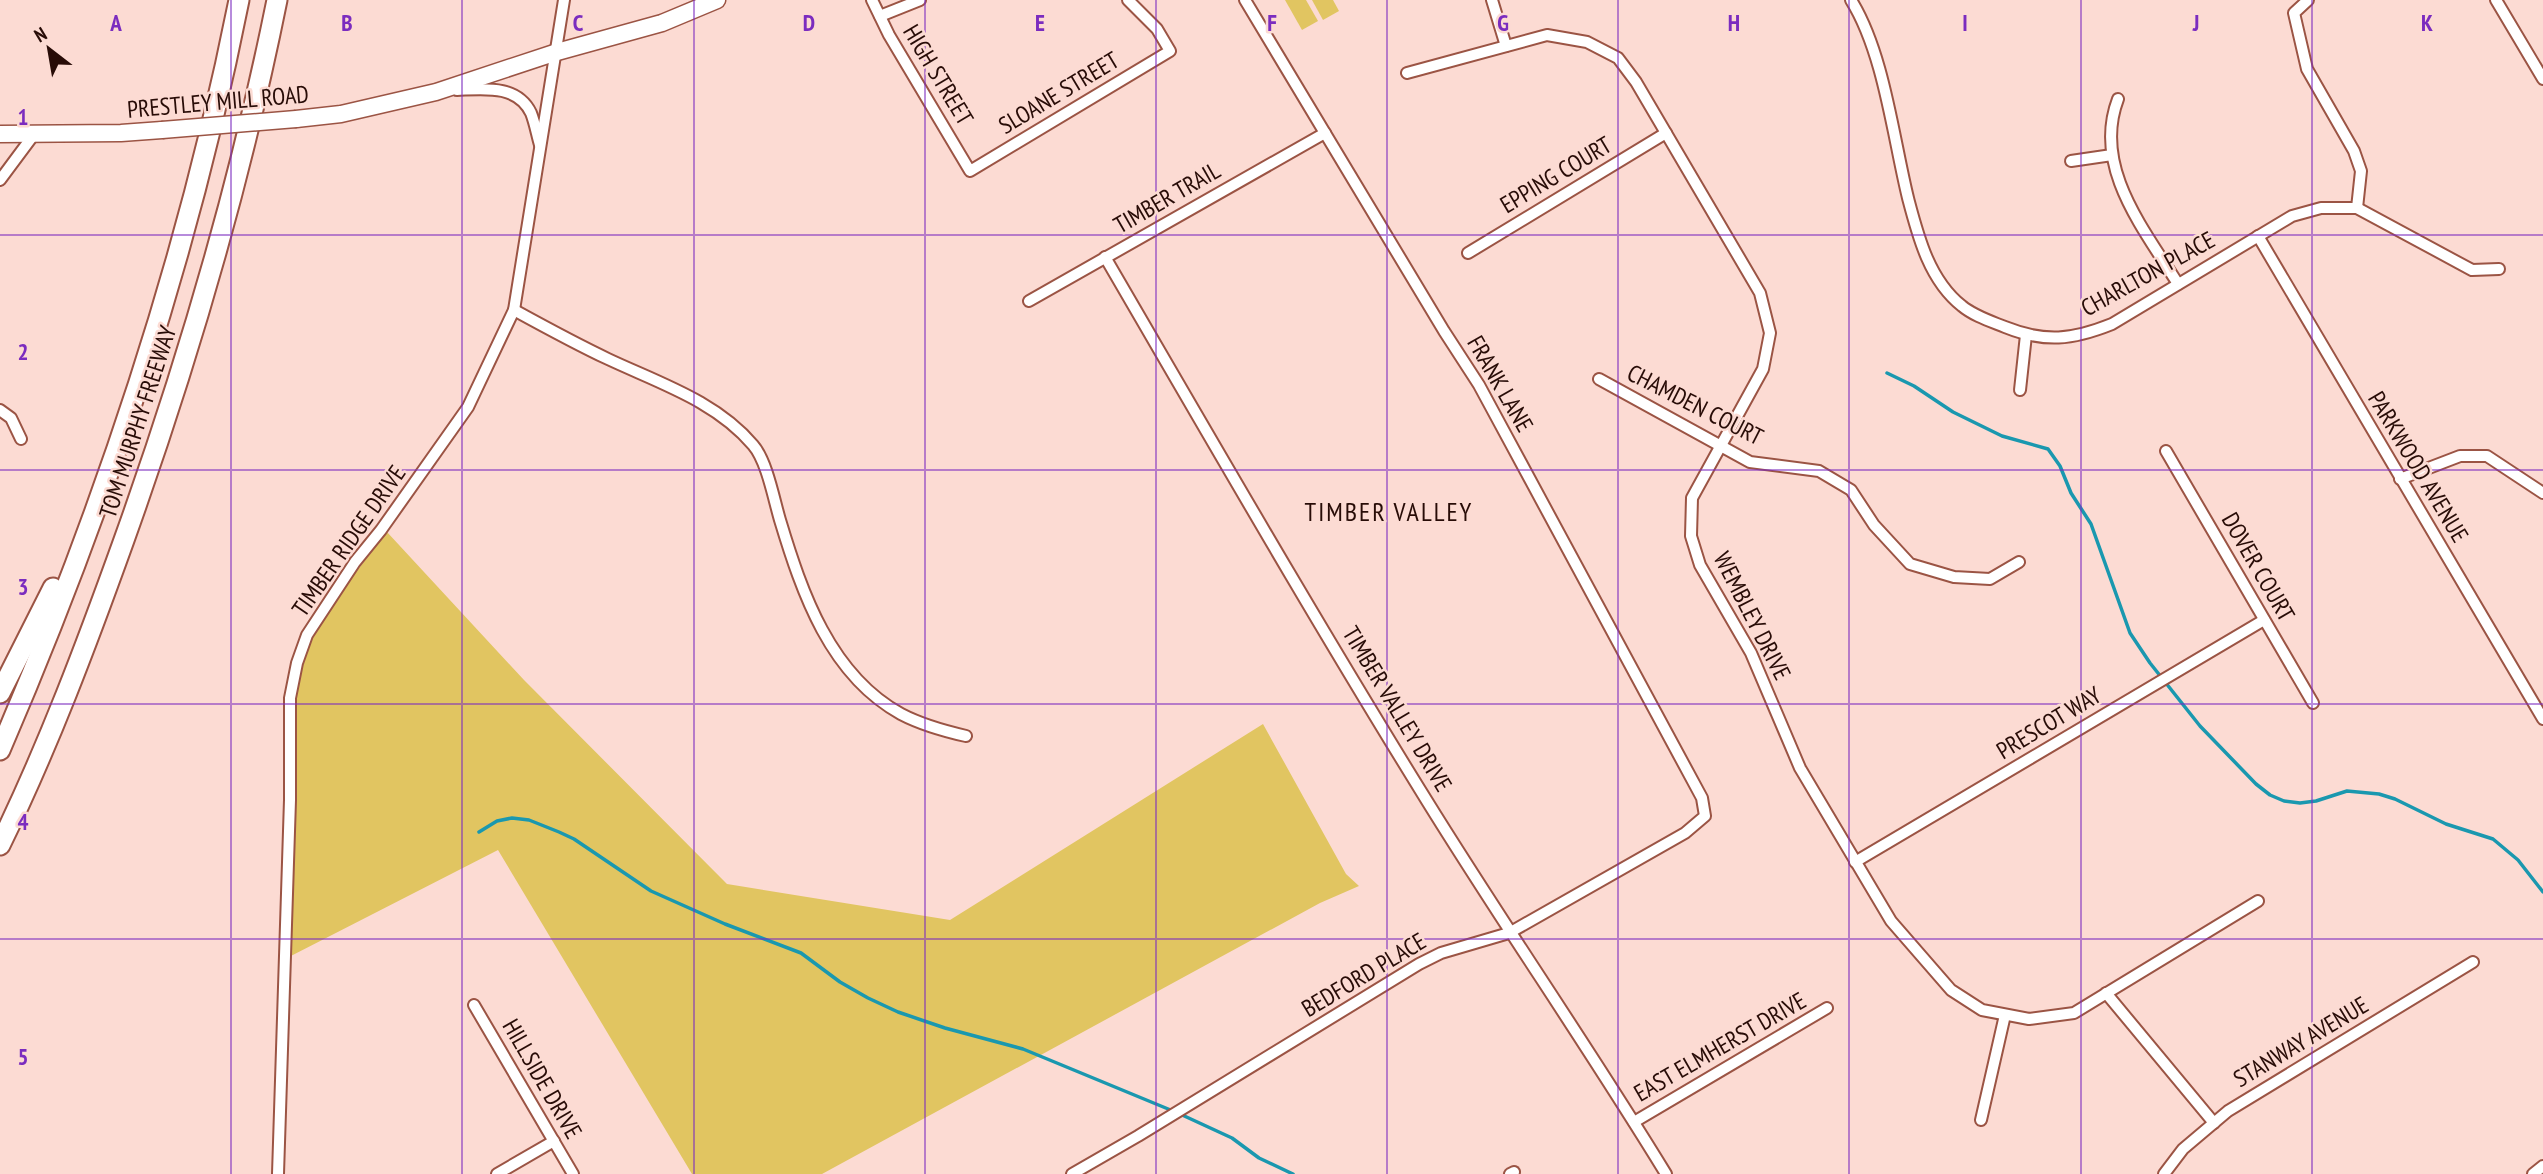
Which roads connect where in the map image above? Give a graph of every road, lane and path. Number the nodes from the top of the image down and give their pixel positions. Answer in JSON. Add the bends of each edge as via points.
{"nodes":[{"id":1,"x":239,"y":0,"type":"edge"},
{"id":2,"x":277,"y":0,"type":"edge"},
{"id":3,"x":564,"y":0,"type":"edge"},
{"id":4,"x":718,"y":0,"type":"edge"},
{"id":5,"x":872,"y":0,"type":"edge"},
{"id":6,"x":920,"y":0,"type":"edge"},
{"id":7,"x":1128,"y":0,"type":"edge"},
{"id":8,"x":1245,"y":0,"type":"edge"},
{"id":9,"x":1492,"y":0,"type":"edge"},
{"id":10,"x":1852,"y":0,"type":"edge"},
{"id":11,"x":2308,"y":0,"type":"edge"},
{"id":12,"x":2496,"y":0,"type":"edge"},
{"id":13,"x":880,"y":16,"type":"junction"},
{"id":14,"x":1506,"y":47,"type":"junction"},
{"id":15,"x":557,"y":52,"type":"junction"},
{"id":16,"x":1407,"y":73,"type":"dead end"},
{"id":17,"x":2543,"y":79,"type":"edge"},
{"id":18,"x":436,"y":92,"type":"junction"},
{"id":19,"x":2118,"y":99,"type":"dead end"},
{"id":20,"x":35,"y":133,"type":"junction"},
{"id":21,"x":1325,"y":133,"type":"junction"},
{"id":22,"x":1666,"y":133,"type":"junction"},
{"id":23,"x":0,"y":134,"type":"edge"},
{"id":24,"x":540,"y":148,"type":"junction"},
{"id":25,"x":2112,"y":155,"type":"junction"},
{"id":26,"x":2071,"y":161,"type":"dead end"},
{"id":27,"x":970,"y":171,"type":"joint"},
{"id":28,"x":0,"y":180,"type":"edge"},
{"id":29,"x":2357,"y":208,"type":"junction"},
{"id":30,"x":2258,"y":236,"type":"junction"},
{"id":31,"x":1468,"y":253,"type":"dead end"},
{"id":32,"x":1105,"y":257,"type":"junction"},
{"id":33,"x":2499,"y":269,"type":"dead end"},
{"id":34,"x":2178,"y":284,"type":"junction"},
{"id":35,"x":1029,"y":300,"type":"dead end"},
{"id":36,"x":513,"y":310,"type":"junction"},
{"id":37,"x":2026,"y":335,"type":"junction"},
{"id":38,"x":1600,"y":379,"type":"dead end"},
{"id":39,"x":2020,"y":390,"type":"dead end"},
{"id":40,"x":0,"y":410,"type":"edge"},
{"id":41,"x":21,"y":439,"type":"dead end"},
{"id":42,"x":1720,"y":447,"type":"junction"},
{"id":43,"x":2166,"y":452,"type":"dead end"},
{"id":44,"x":2400,"y":478,"type":"junction"},
{"id":45,"x":2543,"y":493,"type":"edge"},
{"id":46,"x":96,"y":507,"type":"junction"},
{"id":47,"x":2019,"y":562,"type":"dead end"},
{"id":48,"x":2264,"y":620,"type":"junction"},
{"id":49,"x":0,"y":692,"type":"edge"},
{"id":50,"x":2313,"y":703,"type":"dead end"},
{"id":51,"x":2543,"y":719,"type":"edge"},
{"id":52,"x":967,"y":736,"type":"dead end"},
{"id":53,"x":0,"y":750,"type":"edge"},
{"id":54,"x":1702,"y":798,"type":"joint"},
{"id":55,"x":4,"y":837,"type":"edge"},
{"id":56,"x":0,"y":860,"type":"edge"},
{"id":57,"x":1856,"y":862,"type":"junction"},
{"id":58,"x":2258,"y":901,"type":"dead end"},
{"id":59,"x":1509,"y":933,"type":"junction"},
{"id":60,"x":2473,"y":962,"type":"dead end"},
{"id":61,"x":2106,"y":993,"type":"junction"},
{"id":62,"x":474,"y":1005,"type":"dead end"},
{"id":63,"x":1827,"y":1009,"type":"dead end"},
{"id":64,"x":2005,"y":1015,"type":"junction"},
{"id":65,"x":1980,"y":1120,"type":"dead end"},
{"id":66,"x":1634,"y":1122,"type":"junction"},
{"id":67,"x":2214,"y":1123,"type":"junction"},
{"id":68,"x":554,"y":1141,"type":"junction"},
{"id":69,"x":2543,"y":1166,"type":"edge"},
{"id":70,"x":278,"y":1174,"type":"edge"},
{"id":71,"x":497,"y":1174,"type":"edge"},
{"id":72,"x":573,"y":1174,"type":"edge"},
{"id":73,"x":1072,"y":1174,"type":"edge"},
{"id":74,"x":1666,"y":1174,"type":"edge"},
{"id":75,"x":2164,"y":1174,"type":"edge"},
{"id":76,"x":2533,"y":1174,"type":"edge"}],
"edges":[{"from":1,"to":46,"type":"highway","name":"TOM MURPHY FREEWAY","via":[[176,260]]},
{"from":2,"to":55,"type":"highway","name":"TOM MURPHY FREEWAY","via":[[227,215],[159,440],[90,635]]},
{"from":3,"to":15,"type":"street","name":"TIMBER RIDGE DRIVE"},
{"from":4,"to":15,"type":"street","name":"PRESTLEY MILL ROAD","via":[[662,23]]},
{"from":5,"to":13,"type":"street","name":"HIGH STREET"},
{"from":6,"to":13,"type":"street"},
{"from":7,"to":27,"type":"street","name":"SLOANE STREET","via":[[1157,29],[1170,51]]},
{"from":8,"to":21,"type":"street","name":"FRANK LANE"},
{"from":9,"to":14,"type":"street"},
{"from":10,"to":37,"type":"street","name":"CHARLTON PLACE","via":[[1872,42],[1919,242],[1930,264],[1961,306]]},
{"from":11,"to":29,"type":"street","via":[[2294,13],[2307,69],[2354,151],[2361,171]]},
{"from":12,"to":17,"type":"street"},
{"from":13,"to":27,"type":"street","name":"HIGH STREET"},
{"from":14,"to":16,"type":"street","name":"WEMBLEY DRIVE"},
{"from":14,"to":22,"type":"street","name":"WEMBLEY DRIVE","via":[[1547,35],[1587,42],[1618,58]]},
{"from":15,"to":18,"type":"street","name":"PRESTLEY MILL ROAD"},
{"from":15,"to":24,"type":"street","name":"TIMBER RIDGE DRIVE"},
{"from":18,"to":20,"type":"street","name":"PRESTLEY MILL ROAD","bridge":true,"via":[[341,114],[296,119],[121,133]]},
{"from":18,"to":24,"type":"street","name":"PRESTLEY MILL ROAD","via":[[494,88],[519,98],[530,113]]},
{"from":19,"to":25,"type":"street","via":[[2111,117]]},
{"from":20,"to":23,"type":"street","name":"PRESTLEY MILL ROAD"},
{"from":20,"to":28,"type":"street"},
{"from":21,"to":32,"type":"street","name":"TIMBER TRAIL"},
{"from":21,"to":54,"type":"street","name":"FRANK LANE","via":[[1479,385]]},
{"from":22,"to":31,"type":"street","name":"EPPING COURT"},
{"from":22,"to":42,"type":"street","name":"WEMBLEY DRIVE","via":[[1760,293],[1770,333],[1763,369]]},
{"from":24,"to":36,"type":"street","name":"TIMBER RIDGE DRIVE"},
{"from":25,"to":26,"type":"street"},
{"from":25,"to":34,"type":"street","via":[[2120,188]]},
{"from":29,"to":30,"type":"street","name":"CHARLTON PLACE","via":[[2321,208],[2292,216]]},
{"from":29,"to":33,"type":"street","name":"CHARLTON PLACE","via":[[2472,270]]},
{"from":30,"to":34,"type":"street","name":"CHARLTON PLACE"},
{"from":30,"to":44,"type":"street","name":"PARKWOOD AVENUE"},
{"from":32,"to":35,"type":"street","name":"TIMBER TRAIL"},
{"from":32,"to":59,"type":"street","name":"TIMBER VALLEY DRIVE"},
{"from":34,"to":37,"type":"street","name":"CHARLTON PLACE","via":[[2093,331],[2065,338]]},
{"from":36,"to":52,"type":"street","via":[[709,406],[737,427],[756,448],[800,584],[832,646],[877,697],[901,714]]},
{"from":36,"to":70,"type":"street","name":"TIMBER RIDGE DRIVE","via":[[468,407],[355,562],[307,635],[297,663],[290,698]]},
{"from":37,"to":39,"type":"street"},
{"from":38,"to":42,"type":"street","name":"CHAMDEN COURT"},
{"from":40,"to":41,"type":"street","via":[[11,418]]},
{"from":42,"to":47,"type":"street","name":"CHAMDEN COURT","via":[[1750,462],[1819,471],[1851,490],[1874,525],[1910,564],[1954,577],[1990,579]]},
{"from":42,"to":57,"type":"street","name":"WEMBLEY DRIVE","via":[[1692,498],[1692,536],[1700,565],[1751,653],[1800,768]]},
{"from":43,"to":48,"type":"street","name":"DOVER COURT"},
{"from":44,"to":45,"type":"street","via":[[2460,456],[2487,456]]},
{"from":44,"to":51,"type":"street","name":"PARKWOOD AVENUE"},
{"from":46,"to":49,"type":"highway"},
{"from":46,"to":53,"type":"highway","name":"TOM MURPHY FREEWAY"},
{"from":48,"to":50,"type":"street","name":"DOVER COURT"},
{"from":48,"to":57,"type":"street","name":"PRESCOT WAY"},
{"from":54,"to":59,"type":"street","name":"BEDFORD PLACE","via":[[1705,816],[1685,833]]},
{"from":55,"to":56,"type":"highway","name":"TOM MURPHY FREEWAY"},
{"from":57,"to":64,"type":"street","name":"WEMBLEY DRIVE","via":[[1891,921],[1951,990],[1982,1010]]},
{"from":58,"to":61,"type":"street","name":"WEMBLEY DRIVE"},
{"from":59,"to":66,"type":"street","name":"TIMBER VALLEY DRIVE"},
{"from":59,"to":73,"type":"street","name":"BEDFORD PLACE","via":[[1419,964]]},
{"from":60,"to":67,"type":"street","name":"STANWAY AVENUE"},
{"from":61,"to":64,"type":"street","name":"WEMBLEY DRIVE","via":[[2074,1013],[2029,1019]]},
{"from":61,"to":67,"type":"street"},
{"from":62,"to":68,"type":"street","name":"HILLSIDE DRIVE"},
{"from":63,"to":66,"type":"street","name":"EAST ELMHERST DRIVE"},
{"from":64,"to":65,"type":"street"},
{"from":66,"to":74,"type":"street","name":"TIMBER VALLEY DRIVE"},
{"from":67,"to":75,"type":"street","name":"STANWAY AVENUE","via":[[2183,1149]]},
{"from":68,"to":71,"type":"street"},
{"from":68,"to":72,"type":"street","name":"HILLSIDE DRIVE"},
{"from":69,"to":76,"type":"street"}]}
